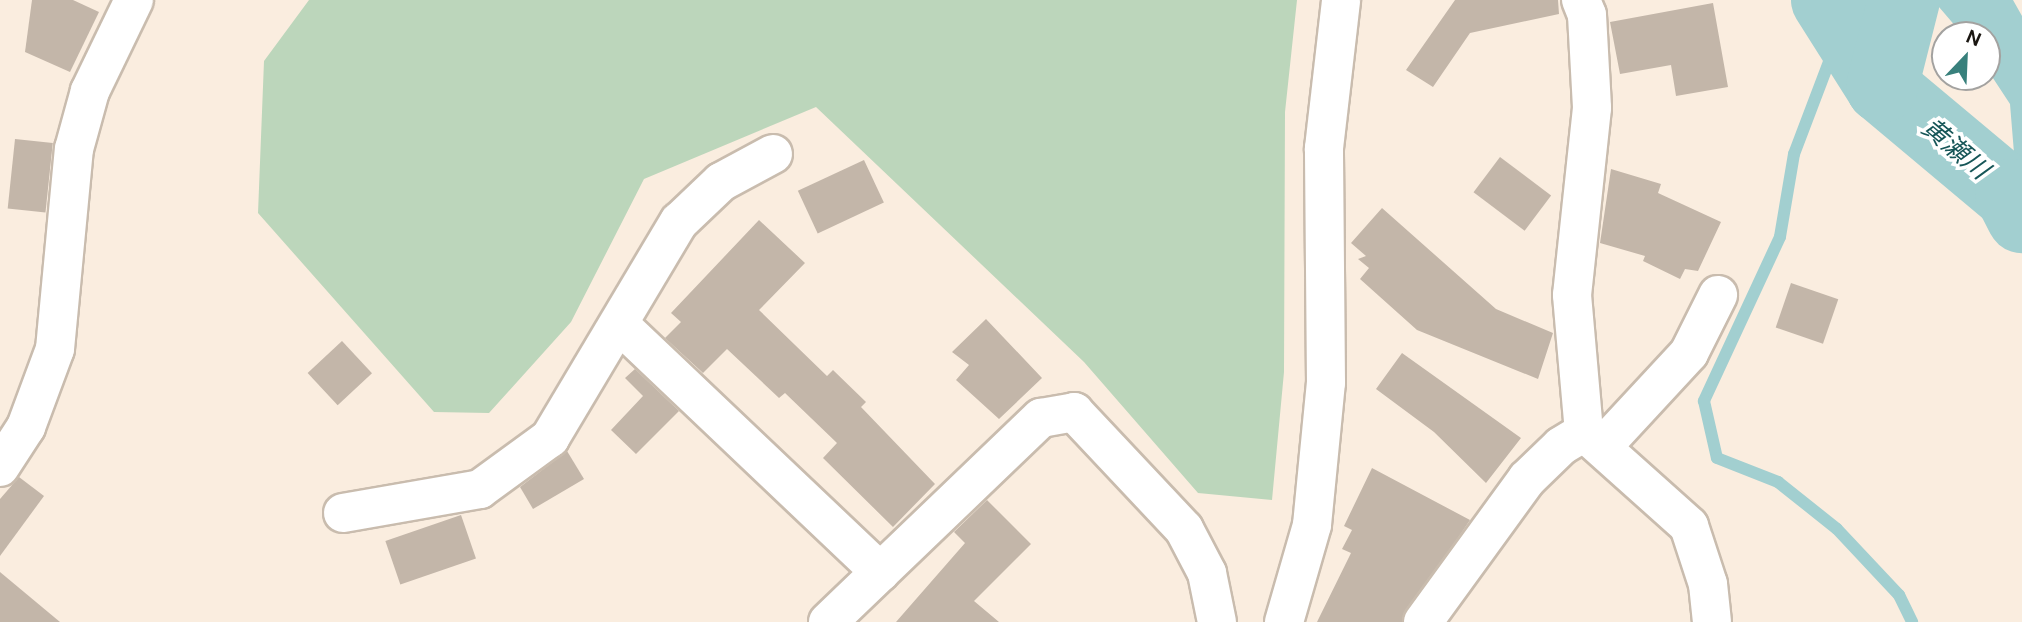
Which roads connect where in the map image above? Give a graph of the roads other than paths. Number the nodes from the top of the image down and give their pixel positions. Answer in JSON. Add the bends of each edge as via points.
{"nodes":[{"id":1,"x":134,"y":0,"type":"edge"},
{"id":2,"x":1341,"y":0,"type":"edge"},
{"id":3,"x":1581,"y":0,"type":"edge"},
{"id":4,"x":773,"y":154,"type":"dead end"},
{"id":5,"x":1718,"y":295,"type":"dead end"},
{"id":6,"x":620,"y":326,"type":"junction"},
{"id":7,"x":1593,"y":440,"type":"junction"},
{"id":8,"x":0,"y":467,"type":"edge"},
{"id":9,"x":343,"y":513,"type":"dead end"},
{"id":10,"x":880,"y":572,"type":"junction"},
{"id":11,"x":828,"y":622,"type":"edge"},
{"id":12,"x":1217,"y":622,"type":"edge"},
{"id":13,"x":1284,"y":622,"type":"edge"},
{"id":14,"x":1423,"y":622,"type":"edge"},
{"id":15,"x":1712,"y":622,"type":"edge"}],
"edges":[{"from":1,"to":8,"type":"street","via":[[90,91],[74,149],[55,349],[26,427]]},
{"from":2,"to":13,"type":"street","via":[[1324,148],[1326,383],[1312,525]]},
{"from":3,"to":7,"type":"street","via":[[1587,15],[1592,108],[1573,295]]},
{"from":4,"to":6,"type":"street","via":[[720,181],[678,222]]},
{"from":5,"to":7,"type":"street","via":[[1689,353]]},
{"from":6,"to":9,"type":"street","via":[[550,438],[480,489]]},
{"from":6,"to":10,"type":"street"},
{"from":7,"to":14,"type":"street","via":[[1561,446],[1527,479]]},
{"from":7,"to":15,"type":"street","via":[[1689,526],[1708,584]]},
{"from":10,"to":11,"type":"street"},
{"from":10,"to":12,"type":"street","via":[[1041,418],[1074,412],[1184,529],[1208,573]]}]}
